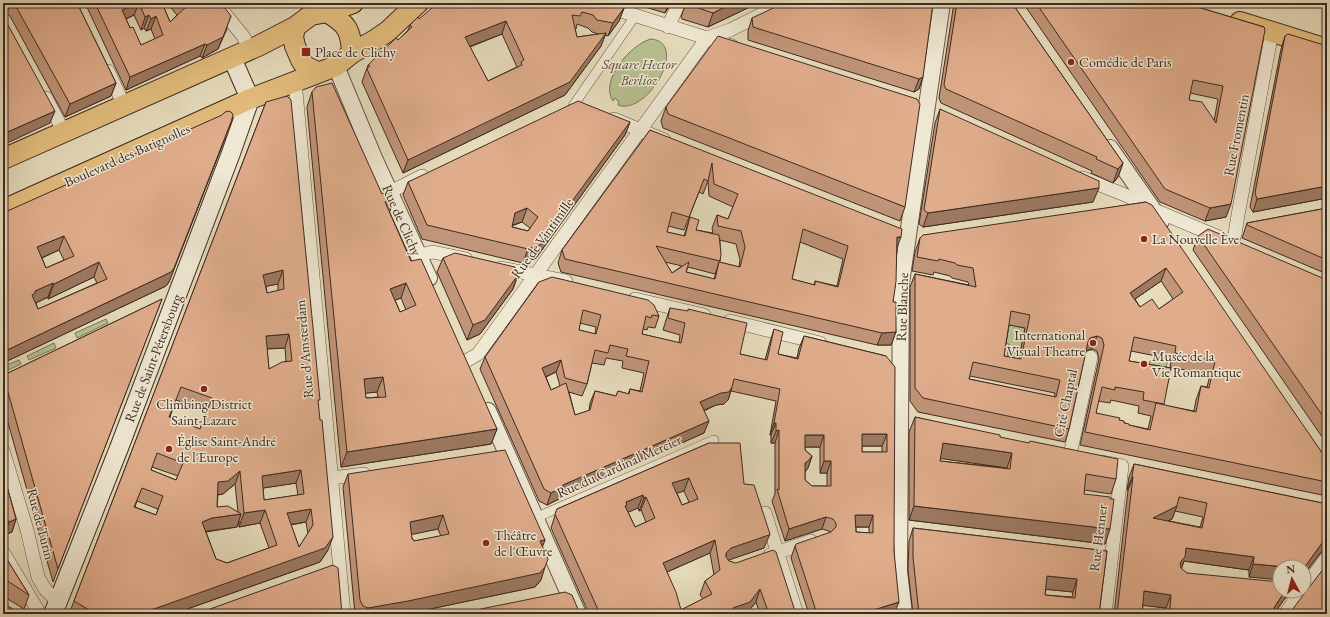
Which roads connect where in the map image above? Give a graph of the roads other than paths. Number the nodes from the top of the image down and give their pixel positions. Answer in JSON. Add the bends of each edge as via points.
{"nodes":[{"id":1,"x":216,"y":3,"type":"edge"},
{"id":2,"x":353,"y":3,"type":"edge"},
{"id":3,"x":418,"y":3,"type":"edge"},
{"id":4,"x":596,"y":3,"type":"edge"},
{"id":5,"x":680,"y":3,"type":"edge"},
{"id":6,"x":784,"y":3,"type":"edge"},
{"id":7,"x":942,"y":3,"type":"edge"},
{"id":8,"x":314,"y":10,"type":"edge"},
{"id":9,"x":635,"y":16,"type":"junction"},
{"id":10,"x":1220,"y":16,"type":"edge"},
{"id":11,"x":295,"y":27,"type":"junction"},
{"id":12,"x":668,"y":27,"type":"junction"},
{"id":13,"x":1272,"y":32,"type":"junction"},
{"id":14,"x":707,"y":38,"type":"junction"},
{"id":15,"x":742,"y":49,"type":"edge"},
{"id":16,"x":1327,"y":49,"type":"edge"},
{"id":17,"x":352,"y":53,"type":"junction"},
{"id":18,"x":241,"y":54,"type":"junction"},
{"id":19,"x":102,"y":58,"type":"edge"},
{"id":20,"x":336,"y":66,"type":"junction"},
{"id":21,"x":317,"y":72,"type":"junction"},
{"id":22,"x":295,"y":81,"type":"junction"},
{"id":23,"x":41,"y":88,"type":"edge"},
{"id":24,"x":250,"y":99,"type":"junction"},
{"id":25,"x":124,"y":105,"type":"junction"},
{"id":26,"x":579,"y":107,"type":"joint"},
{"id":27,"x":561,"y":112,"type":"edge"},
{"id":28,"x":604,"y":115,"type":"edge"},
{"id":29,"x":641,"y":131,"type":"junction"},
{"id":30,"x":64,"y":132,"type":"junction"},
{"id":31,"x":1100,"y":134,"type":"edge"},
{"id":32,"x":679,"y":146,"type":"edge"},
{"id":33,"x":3,"y":159,"type":"edge"},
{"id":34,"x":432,"y":172,"type":"edge"},
{"id":35,"x":1071,"y":173,"type":"edge"},
{"id":36,"x":390,"y":192,"type":"junction"},
{"id":37,"x":1147,"y":206,"type":"junction"},
{"id":38,"x":1120,"y":207,"type":"edge"},
{"id":39,"x":3,"y":210,"type":"edge"},
{"id":40,"x":1249,"y":224,"type":"edge"},
{"id":41,"x":1236,"y":226,"type":"junction"},
{"id":42,"x":1168,"y":231,"type":"edge"},
{"id":43,"x":418,"y":255,"type":"junction"},
{"id":44,"x":534,"y":276,"type":"junction"},
{"id":45,"x":580,"y":285,"type":"edge"},
{"id":46,"x":434,"y":290,"type":"edge"},
{"id":47,"x":625,"y":296,"type":"edge"},
{"id":48,"x":832,"y":345,"type":"edge"},
{"id":49,"x":1091,"y":357,"type":"dead end"},
{"id":50,"x":465,"y":360,"type":"edge"},
{"id":51,"x":483,"y":401,"type":"edge"},
{"id":52,"x":714,"y":440,"type":"dead end"},
{"id":53,"x":3,"y":450,"type":"edge"},
{"id":54,"x":1055,"y":452,"type":"edge"},
{"id":55,"x":1070,"y":455,"type":"junction"},
{"id":56,"x":373,"y":472,"type":"edge"},
{"id":57,"x":332,"y":478,"type":"junction"},
{"id":58,"x":765,"y":513,"type":"edge"},
{"id":59,"x":535,"y":518,"type":"junction"},
{"id":60,"x":899,"y":530,"type":"junction"},
{"id":61,"x":915,"y":532,"type":"edge"},
{"id":62,"x":824,"y":537,"type":"edge"},
{"id":63,"x":3,"y":552,"type":"edge"},
{"id":64,"x":777,"y":552,"type":"junction"},
{"id":65,"x":1096,"y":553,"type":"edge"},
{"id":66,"x":1112,"y":555,"type":"junction"},
{"id":67,"x":1327,"y":557,"type":"edge"},
{"id":68,"x":756,"y":559,"type":"edge"},
{"id":69,"x":1312,"y":577,"type":"edge"},
{"id":70,"x":1295,"y":599,"type":"edge"},
{"id":71,"x":55,"y":608,"type":"edge"},
{"id":72,"x":40,"y":614,"type":"edge"},
{"id":73,"x":344,"y":614,"type":"edge"},
{"id":74,"x":578,"y":614,"type":"edge"},
{"id":75,"x":797,"y":614,"type":"edge"},
{"id":76,"x":904,"y":614,"type":"edge"},
{"id":77,"x":1105,"y":614,"type":"edge"},
{"id":78,"x":1285,"y":614,"type":"edge"}],
"edges":[{"from":1,"to":18,"type":"street","via":[[243,36]]},
{"from":2,"to":8,"type":"main road"},
{"from":3,"to":17,"type":"main road","via":[[388,31]]},
{"from":4,"to":9,"type":"street"},
{"from":5,"to":12,"type":"street"},
{"from":6,"to":14,"type":"street","via":[[730,30]]},
{"from":7,"to":60,"type":"street","name":"Rue Blanche","via":[[907,237],[895,360],[904,422]]},
{"from":8,"to":11,"type":"main road"},
{"from":8,"to":17,"type":"main road","via":[[341,21],[349,33]]},
{"from":9,"to":12,"type":"street"},
{"from":9,"to":26,"type":"street"},
{"from":10,"to":13,"type":"main road"},
{"from":11,"to":18,"type":"main road"},
{"from":11,"to":21,"type":"main road","via":[[293,37],[301,60],[305,66]]},
{"from":12,"to":14,"type":"street"},
{"from":13,"to":16,"type":"main road"},
{"from":13,"to":41,"type":"street","name":"Rue Fromentin"},
{"from":14,"to":15,"type":"street"},
{"from":14,"to":29,"type":"street","name":"Rue de Vintimille"},
{"from":17,"to":20,"type":"main road"},
{"from":18,"to":24,"type":"main road"},
{"from":18,"to":25,"type":"main road"},
{"from":19,"to":25,"type":"street"},
{"from":20,"to":21,"type":"main road"},
{"from":20,"to":36,"type":"street","name":"Rue de Clichy"},
{"from":21,"to":22,"type":"main road"},
{"from":22,"to":24,"type":"main road"},
{"from":22,"to":57,"type":"street","name":"Rue d'Amsterdam"},
{"from":23,"to":30,"type":"street"},
{"from":24,"to":39,"type":"main road","name":"Boulevard des Batignolles"},
{"from":24,"to":71,"type":"main road","name":"Rue de Saint-Pétersbourg","via":[[231,153],[167,308],[119,448]]},
{"from":25,"to":30,"type":"main road"},
{"from":26,"to":27,"type":"street"},
{"from":28,"to":29,"type":"street"},
{"from":29,"to":32,"type":"street"},
{"from":29,"to":44,"type":"street","name":"Rue de Vintimille"},
{"from":30,"to":33,"type":"main road"},
{"from":31,"to":37,"type":"street"},
{"from":34,"to":36,"type":"street"},
{"from":35,"to":37,"type":"street"},
{"from":36,"to":43,"type":"street","name":"Rue de Clichy"},
{"from":37,"to":38,"type":"street"},
{"from":37,"to":41,"type":"street","name":"Rue Fromentin","via":[[1237,245]]},
{"from":37,"to":42,"type":"street"},
{"from":40,"to":41,"type":"street"},
{"from":43,"to":44,"type":"street","via":[[433,252]]},
{"from":43,"to":46,"type":"street","name":"Rue de Clichy"},
{"from":44,"to":45,"type":"street"},
{"from":44,"to":50,"type":"street","name":"Rue de Vintimille","via":[[478,354]]},
{"from":47,"to":48,"type":"street"},
{"from":49,"to":55,"type":"street","name":"Cité Chaptal"},
{"from":51,"to":59,"type":"street","via":[[501,452]]},
{"from":52,"to":59,"type":"street","name":"Rue du Cardinal Mercier"},
{"from":53,"to":71,"type":"street","name":"Rue de Turin","via":[[38,577]]},
{"from":54,"to":55,"type":"street"},
{"from":55,"to":66,"type":"street","name":"Rue Henner","via":[[1128,468]]},
{"from":56,"to":57,"type":"street"},
{"from":57,"to":73,"type":"street","name":"Rue d'Amsterdam","via":[[336,569]]},
{"from":58,"to":64,"type":"street"},
{"from":59,"to":74,"type":"street","via":[[561,594]]},
{"from":60,"to":61,"type":"street"},
{"from":60,"to":76,"type":"street","name":"Rue Blanche","via":[[899,571]]},
{"from":62,"to":64,"type":"street"},
{"from":63,"to":72,"type":"street"},
{"from":64,"to":68,"type":"street"},
{"from":64,"to":75,"type":"street"},
{"from":65,"to":66,"type":"street"},
{"from":66,"to":77,"type":"street","name":"Rue Henner"},
{"from":67,"to":69,"type":"street"},
{"from":70,"to":78,"type":"street"}]}
